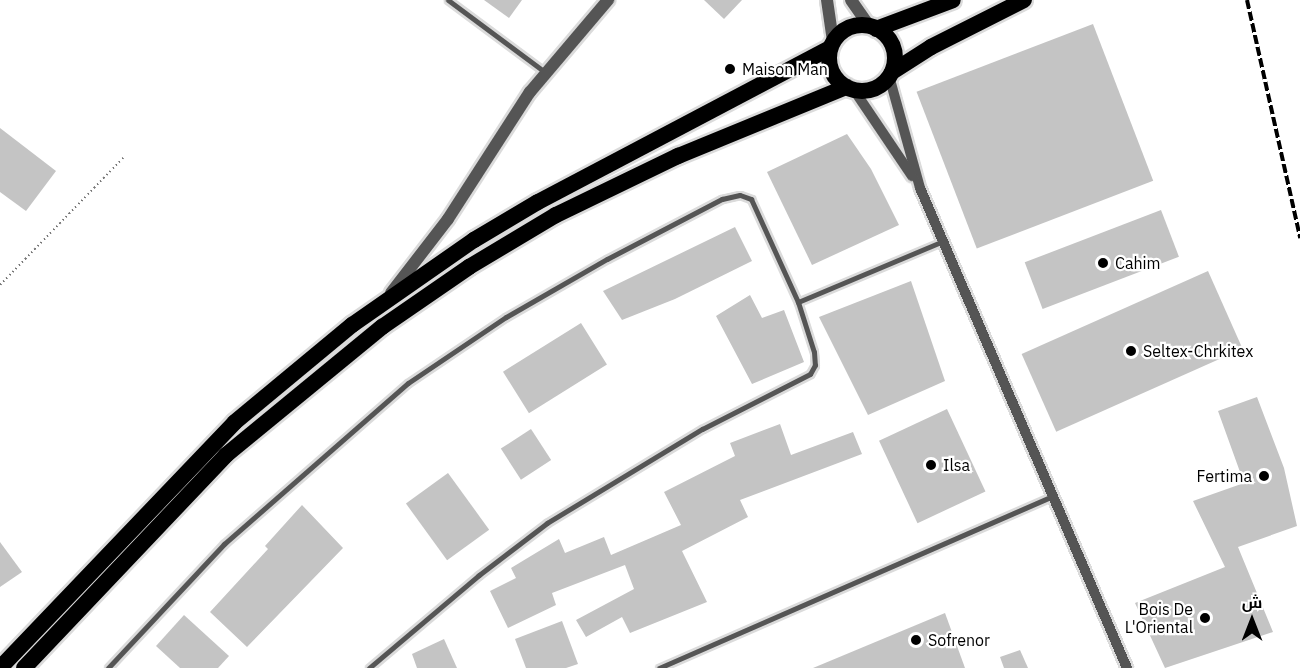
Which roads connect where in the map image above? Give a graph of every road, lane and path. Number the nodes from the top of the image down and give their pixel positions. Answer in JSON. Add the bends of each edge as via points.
{"nodes":[{"id":1,"x":448,"y":0,"type":"edge"},
{"id":2,"x":608,"y":0,"type":"edge"},
{"id":3,"x":827,"y":0,"type":"edge"},
{"id":4,"x":851,"y":0,"type":"edge"},
{"id":5,"x":953,"y":0,"type":"edge"},
{"id":6,"x":1024,"y":0,"type":"edge"},
{"id":7,"x":873,"y":27,"type":"junction"},
{"id":8,"x":832,"y":45,"type":"junction"},
{"id":9,"x":545,"y":72,"type":"junction"},
{"id":10,"x":890,"y":74,"type":"junction"},
{"id":11,"x":850,"y":88,"type":"junction"},
{"id":12,"x":124,"y":157,"type":"dead end"},
{"id":13,"x":920,"y":188,"type":"junction"},
{"id":14,"x":943,"y":241,"type":"junction"},
{"id":15,"x":0,"y":285,"type":"edge"},
{"id":16,"x":387,"y":299,"type":"junction"},
{"id":17,"x":798,"y":302,"type":"junction"},
{"id":18,"x":1053,"y":496,"type":"junction"},
{"id":19,"x":0,"y":668,"type":"edge"},
{"id":20,"x":24,"y":668,"type":"edge"},
{"id":21,"x":108,"y":668,"type":"edge"},
{"id":22,"x":369,"y":668,"type":"edge"},
{"id":23,"x":659,"y":668,"type":"edge"},
{"id":24,"x":1127,"y":668,"type":"edge"}],
"edges":[{"from":1,"to":9,"type":"lane"},
{"from":2,"to":9,"type":"street"},
{"from":3,"to":8,"type":"street"},
{"from":4,"to":7,"type":"street"},
{"from":5,"to":7,"type":"highway"},
{"from":6,"to":10,"type":"highway","via":[[932,47]]},
{"from":7,"to":8,"type":"highway","via":[[849,28]]},
{"from":7,"to":10,"type":"highway","via":[[893,47]]},
{"from":8,"to":11,"type":"highway","via":[[833,74]]},
{"from":8,"to":16,"type":"highway","via":[[564,187],[474,240]]},
{"from":9,"to":16,"type":"street","via":[[448,219]]},
{"from":10,"to":11,"type":"highway","via":[[871,90]]},
{"from":10,"to":13,"type":"street"},
{"from":11,"to":13,"type":"street"},
{"from":11,"to":20,"type":"highway","via":[[678,156],[556,215],[469,267],[382,327],[226,455]]},
{"from":12,"to":15,"type":"path"},
{"from":13,"to":14,"type":"street"},
{"from":14,"to":17,"type":"lane"},
{"from":14,"to":18,"type":"street"},
{"from":16,"to":19,"type":"highway","via":[[235,422]]},
{"from":17,"to":21,"type":"lane","via":[[754,204],[746,196],[722,199],[607,259],[506,317],[408,383],[224,544]]},
{"from":17,"to":22,"type":"lane","via":[[814,352],[815,365],[810,374],[702,429],[556,517],[479,575]]},
{"from":18,"to":23,"type":"lane"},
{"from":18,"to":24,"type":"street"}]}
